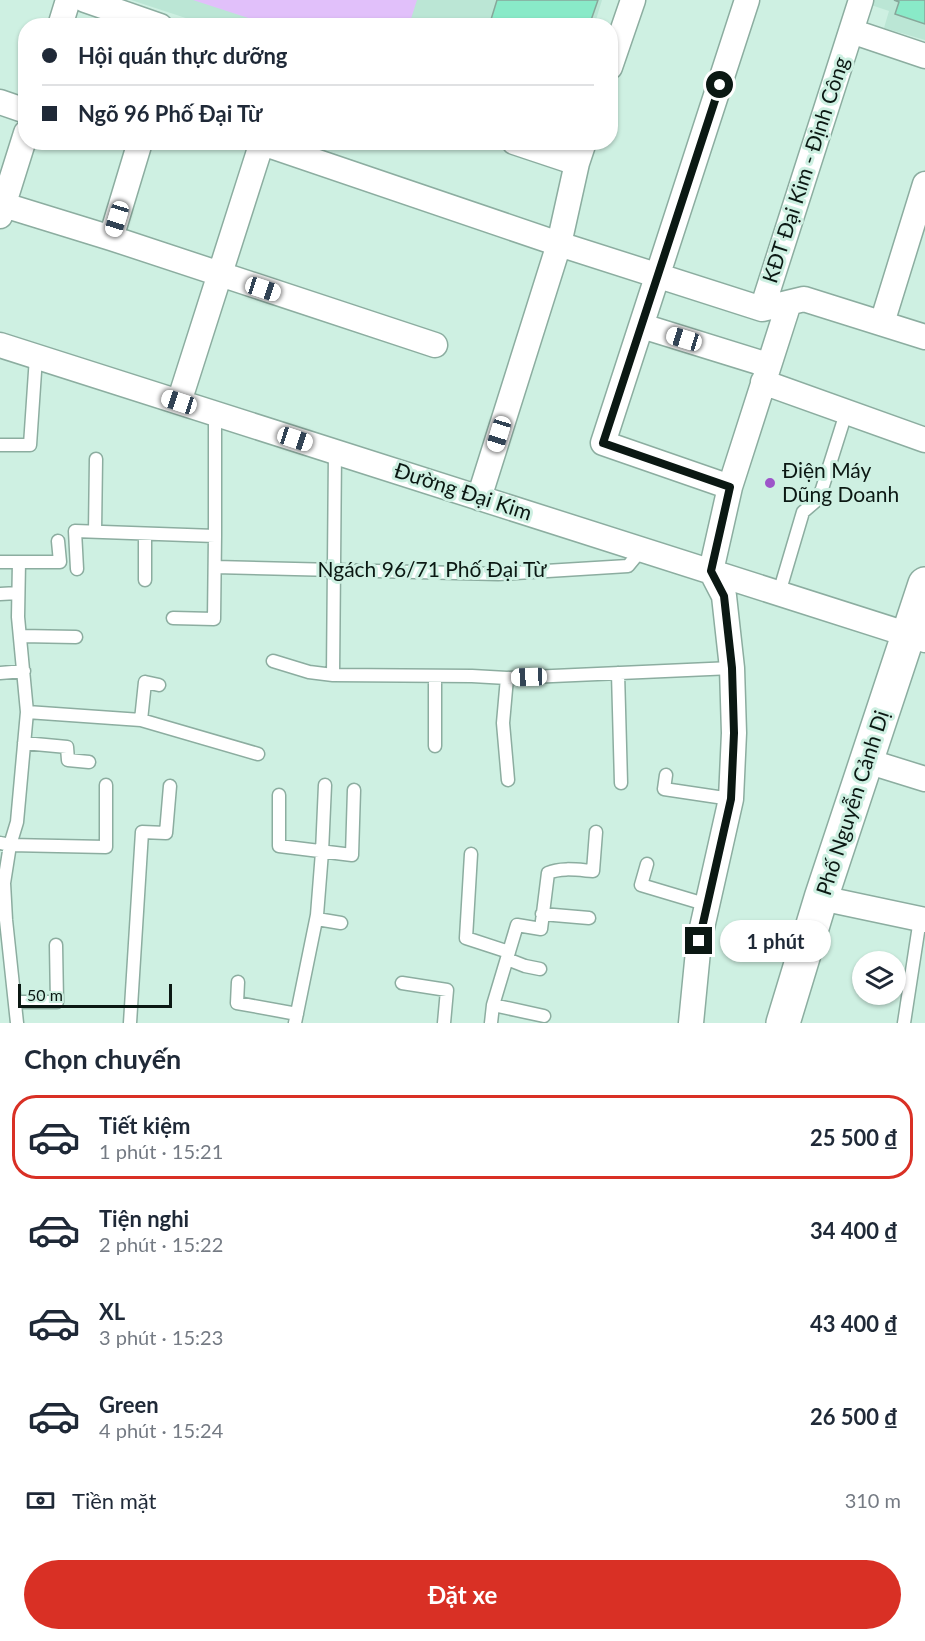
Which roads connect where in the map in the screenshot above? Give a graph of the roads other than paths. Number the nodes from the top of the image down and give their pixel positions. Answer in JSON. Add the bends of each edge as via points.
{"nodes":[{"id":1,"x":68,"y":0,"type":"edge"},
{"id":2,"x":85,"y":0,"type":"edge"},
{"id":3,"x":633,"y":0,"type":"edge"},
{"id":4,"x":747,"y":0,"type":"edge"},
{"id":5,"x":861,"y":0,"type":"edge"},
{"id":6,"x":62,"y":18,"type":"edge"},
{"id":7,"x":137,"y":18,"type":"edge"},
{"id":8,"x":851,"y":31,"type":"junction"},
{"id":9,"x":618,"y":44,"type":"edge"},
{"id":10,"x":925,"y":56,"type":"edge"},
{"id":11,"x":0,"y":102,"type":"edge"},
{"id":12,"x":18,"y":108,"type":"edge"},
{"id":13,"x":21,"y":150,"type":"edge"},
{"id":14,"x":138,"y":150,"type":"edge"},
{"id":15,"x":260,"y":150,"type":"edge"},
{"id":16,"x":283,"y":150,"type":"edge"},
{"id":17,"x":563,"y":150,"type":"edge"},
{"id":18,"x":581,"y":153,"type":"edge"},
{"id":19,"x":925,"y":184,"type":"edge"},
{"id":20,"x":2,"y":211,"type":"edge"},
{"id":21,"x":111,"y":238,"type":"junction"},
{"id":22,"x":559,"y":244,"type":"junction"},
{"id":23,"x":220,"y":274,"type":"junction"},
{"id":24,"x":658,"y":276,"type":"junction"},
{"id":25,"x":789,"y":303,"type":"junction"},
{"id":26,"x":762,"y":309,"type":"junction"},
{"id":27,"x":882,"y":323,"type":"junction"},
{"id":28,"x":642,"y":326,"type":"junction"},
{"id":29,"x":925,"y":337,"type":"edge"},
{"id":30,"x":0,"y":345,"type":"edge"},
{"id":31,"x":435,"y":345,"type":"dead end"},
{"id":32,"x":36,"y":357,"type":"junction"},
{"id":33,"x":765,"y":374,"type":"junction"},
{"id":34,"x":179,"y":402,"type":"junction"},
{"id":35,"x":846,"y":413,"type":"junction"},
{"id":36,"x":215,"y":414,"type":"junction"},
{"id":37,"x":925,"y":440,"type":"edge"},
{"id":38,"x":0,"y":445,"type":"edge"},
{"id":39,"x":334,"y":452,"type":"junction"},
{"id":40,"x":96,"y":459,"type":"dead end"},
{"id":41,"x":730,"y":487,"type":"junction"},
{"id":42,"x":479,"y":498,"type":"junction"},
{"id":43,"x":95,"y":532,"type":"junction"},
{"id":44,"x":145,"y":534,"type":"junction"},
{"id":45,"x":215,"y":536,"type":"junction"},
{"id":46,"x":58,"y":541,"type":"dead end"},
{"id":47,"x":642,"y":549,"type":"junction"},
{"id":48,"x":0,"y":562,"type":"edge"},
{"id":49,"x":19,"y":562,"type":"junction"},
{"id":50,"x":214,"y":567,"type":"junction"},
{"id":51,"x":77,"y":569,"type":"dead end"},
{"id":52,"x":334,"y":571,"type":"junction"},
{"id":53,"x":711,"y":571,"type":"junction"},
{"id":54,"x":145,"y":580,"type":"dead end"},
{"id":55,"x":925,"y":584,"type":"edge"},
{"id":56,"x":779,"y":592,"type":"junction"},
{"id":57,"x":18,"y":593,"type":"junction"},
{"id":58,"x":0,"y":594,"type":"edge"},
{"id":59,"x":173,"y":618,"type":"dead end"},
{"id":60,"x":21,"y":636,"type":"junction"},
{"id":61,"x":76,"y":637,"type":"dead end"},
{"id":62,"x":917,"y":638,"type":"edge"},
{"id":63,"x":273,"y":661,"type":"dead end"},
{"id":64,"x":732,"y":668,"type":"junction"},
{"id":65,"x":24,"y":671,"type":"junction"},
{"id":66,"x":0,"y":673,"type":"edge"},
{"id":67,"x":618,"y":673,"type":"junction"},
{"id":68,"x":333,"y":675,"type":"junction"},
{"id":69,"x":435,"y":676,"type":"junction"},
{"id":70,"x":507,"y":678,"type":"junction"},
{"id":71,"x":159,"y":685,"type":"dead end"},
{"id":72,"x":27,"y":712,"type":"junction"},
{"id":73,"x":141,"y":720,"type":"junction"},
{"id":74,"x":24,"y":743,"type":"junction"},
{"id":75,"x":435,"y":746,"type":"dead end"},
{"id":76,"x":258,"y":754,"type":"dead end"},
{"id":77,"x":867,"y":761,"type":"junction"},
{"id":78,"x":89,"y":762,"type":"dead end"},
{"id":79,"x":666,"y":776,"type":"dead end"},
{"id":80,"x":925,"y":779,"type":"edge"},
{"id":81,"x":508,"y":780,"type":"dead end"},
{"id":82,"x":621,"y":783,"type":"dead end"},
{"id":83,"x":106,"y":785,"type":"dead end"},
{"id":84,"x":170,"y":786,"type":"dead end"},
{"id":85,"x":325,"y":786,"type":"dead end"},
{"id":86,"x":354,"y":790,"type":"dead end"},
{"id":87,"x":279,"y":795,"type":"dead end"},
{"id":88,"x":731,"y":799,"type":"junction"},
{"id":89,"x":596,"y":832,"type":"dead end"},
{"id":90,"x":5,"y":844,"type":"edge"},
{"id":91,"x":322,"y":852,"type":"junction"},
{"id":92,"x":471,"y":854,"type":"dead end"},
{"id":93,"x":647,"y":864,"type":"dead end"},
{"id":94,"x":821,"y":898,"type":"junction"},
{"id":95,"x":708,"y":905,"type":"junction"},
{"id":96,"x":542,"y":914,"type":"junction"},
{"id":97,"x":590,"y":918,"type":"dead end"},
{"id":98,"x":317,"y":919,"type":"junction"},
{"id":99,"x":922,"y":920,"type":"edge"},
{"id":100,"x":341,"y":922,"type":"dead end"},
{"id":101,"x":56,"y":945,"type":"dead end"},
{"id":102,"x":508,"y":956,"type":"junction"},
{"id":103,"x":540,"y":969,"type":"dead end"},
{"id":104,"x":238,"y":982,"type":"dead end"},
{"id":105,"x":402,"y":983,"type":"dead end"},
{"id":106,"x":15,"y":1002,"type":"junction"},
{"id":107,"x":493,"y":1005,"type":"junction"},
{"id":108,"x":544,"y":1016,"type":"dead end"},
{"id":109,"x":296,"y":1018,"type":"edge"},
{"id":110,"x":17,"y":1023,"type":"edge"},
{"id":111,"x":130,"y":1023,"type":"edge"},
{"id":112,"x":444,"y":1023,"type":"edge"},
{"id":113,"x":491,"y":1023,"type":"edge"},
{"id":114,"x":692,"y":1023,"type":"edge"},
{"id":115,"x":783,"y":1023,"type":"edge"},
{"id":116,"x":904,"y":1023,"type":"edge"}],
"edges":[{"from":1,"to":6,"type":"street"},
{"from":2,"to":7,"type":"street"},
{"from":3,"to":9,"type":"street"},
{"from":4,"to":24,"type":"street"},
{"from":5,"to":8,"type":"street","name":"KĐT Đại Kim - Định Công"},
{"from":8,"to":10,"type":"street","name":"KĐT Đại Kim - Định Công"},
{"from":8,"to":26,"type":"street","name":"KĐT Đại Kim - Định Công"},
{"from":11,"to":12,"type":"street"},
{"from":13,"to":20,"type":"street"},
{"from":14,"to":21,"type":"street"},
{"from":15,"to":23,"type":"street","name":"KĐT Đại Kim - Định Công"},
{"from":16,"to":22,"type":"street","name":"KĐT Đại Kim - Định Công"},
{"from":17,"to":18,"type":"street"},
{"from":18,"to":22,"type":"street"},
{"from":19,"to":27,"type":"street"},
{"from":20,"to":21,"type":"street"},
{"from":21,"to":23,"type":"street"},
{"from":22,"to":24,"type":"street","name":"KĐT Đại Kim - Định Công"},
{"from":22,"to":42,"type":"street"},
{"from":23,"to":31,"type":"street"},
{"from":23,"to":34,"type":"street","name":"KĐT Đại Kim - Định Công"},
{"from":24,"to":26,"type":"street","name":"KĐT Đại Kim - Định Công"},
{"from":24,"to":28,"type":"street"},
{"from":25,"to":26,"type":"street","name":"KĐT Đại Kim - Định Công"},
{"from":25,"to":27,"type":"street","name":"KĐT Đại Kim - Định Công","via":[[804,298]]},
{"from":25,"to":33,"type":"street"},
{"from":27,"to":29,"type":"street","name":"KĐT Đại Kim - Định Công"},
{"from":28,"to":33,"type":"street"},
{"from":28,"to":41,"type":"street","via":[[603,443]]},
{"from":30,"to":32,"type":"street","name":"Đường Đại Kim"},
{"from":32,"to":34,"type":"street","name":"Đường Đại Kim"},
{"from":32,"to":38,"type":"lane","via":[[30,445]]},
{"from":33,"to":35,"type":"street"},
{"from":33,"to":41,"type":"street"},
{"from":34,"to":36,"type":"street","name":"Đường Đại Kim"},
{"from":35,"to":37,"type":"street"},
{"from":35,"to":56,"type":"lane","via":[[822,489],[817,500],[803,512]]},
{"from":36,"to":39,"type":"street","name":"Đường Đại Kim"},
{"from":36,"to":45,"type":"lane"},
{"from":39,"to":42,"type":"street","name":"Đường Đại Kim"},
{"from":39,"to":52,"type":"lane"},
{"from":40,"to":43,"type":"lane"},
{"from":41,"to":53,"type":"street"},
{"from":42,"to":47,"type":"street","name":"Đường Đại Kim"},
{"from":43,"to":44,"type":"lane"},
{"from":43,"to":51,"type":"lane","via":[[75,531]]},
{"from":44,"to":45,"type":"lane"},
{"from":44,"to":54,"type":"lane"},
{"from":45,"to":50,"type":"lane"},
{"from":46,"to":49,"type":"lane","via":[[60,562]]},
{"from":47,"to":52,"type":"lane","name":"Ngách 96/71 Phố Đại Từ","via":[[628,566],[498,574]]},
{"from":47,"to":53,"type":"street","name":"Đường Đại Kim"},
{"from":48,"to":49,"type":"lane"},
{"from":49,"to":57,"type":"lane"},
{"from":50,"to":52,"type":"lane","name":"Ngách 96/71 Phố Đại Từ"},
{"from":50,"to":59,"type":"lane","via":[[214,619]]},
{"from":52,"to":68,"type":"lane"},
{"from":53,"to":56,"type":"street","name":"Đường Đại Kim"},
{"from":53,"to":64,"type":"street","via":[[724,596]]},
{"from":55,"to":62,"type":"main road","name":"Phố Nguyễn Cảnh Dị"},
{"from":56,"to":62,"type":"street","name":"Đường Đại Kim"},
{"from":57,"to":58,"type":"lane"},
{"from":57,"to":60,"type":"lane"},
{"from":60,"to":61,"type":"lane"},
{"from":60,"to":65,"type":"lane"},
{"from":62,"to":77,"type":"main road","name":"Phố Nguyễn Cảnh Dị"},
{"from":63,"to":68,"type":"lane"},
{"from":64,"to":67,"type":"lane"},
{"from":64,"to":88,"type":"street"},
{"from":65,"to":66,"type":"lane"},
{"from":65,"to":72,"type":"lane"},
{"from":67,"to":70,"type":"lane"},
{"from":67,"to":82,"type":"lane"},
{"from":68,"to":69,"type":"lane"},
{"from":69,"to":70,"type":"lane"},
{"from":69,"to":75,"type":"lane"},
{"from":70,"to":81,"type":"lane","via":[[503,723]]},
{"from":71,"to":73,"type":"lane","via":[[145,682]]},
{"from":72,"to":73,"type":"lane"},
{"from":72,"to":74,"type":"lane"},
{"from":73,"to":76,"type":"lane"},
{"from":74,"to":78,"type":"lane","via":[[67,747],[68,760]]},
{"from":74,"to":90,"type":"lane","via":[[16,822]]},
{"from":77,"to":80,"type":"street"},
{"from":77,"to":94,"type":"main road","name":"Phố Nguyễn Cảnh Dị"},
{"from":79,"to":88,"type":"lane","via":[[664,789]]},
{"from":83,"to":90,"type":"lane","via":[[106,847]]},
{"from":84,"to":111,"type":"lane","via":[[166,833],[142,832]]},
{"from":85,"to":91,"type":"lane"},
{"from":86,"to":91,"type":"lane","via":[[352,855]]},
{"from":87,"to":91,"type":"lane","via":[[279,846]]},
{"from":88,"to":95,"type":"street"},
{"from":89,"to":96,"type":"lane","via":[[593,871],[551,867]]},
{"from":90,"to":106,"type":"lane","via":[[6,920]]},
{"from":91,"to":98,"type":"lane"},
{"from":92,"to":102,"type":"lane","via":[[466,938]]},
{"from":93,"to":95,"type":"lane","via":[[641,885]]},
{"from":94,"to":99,"type":"street"},
{"from":94,"to":115,"type":"main road","name":"Phố Nguyễn Cảnh Dị"},
{"from":95,"to":114,"type":"street","via":[[699,941]]},
{"from":96,"to":97,"type":"lane"},
{"from":96,"to":102,"type":"lane","via":[[541,929],[517,924]]},
{"from":98,"to":100,"type":"lane"},
{"from":98,"to":109,"type":"lane"},
{"from":99,"to":116,"type":"lane"},
{"from":101,"to":106,"type":"lane","via":[[57,1002]]},
{"from":102,"to":103,"type":"lane"},
{"from":102,"to":107,"type":"lane"},
{"from":104,"to":109,"type":"lane","via":[[237,1003]]},
{"from":105,"to":112,"type":"lane","via":[[447,990]]},
{"from":106,"to":110,"type":"lane"},
{"from":107,"to":108,"type":"lane"},
{"from":107,"to":113,"type":"lane"}]}
